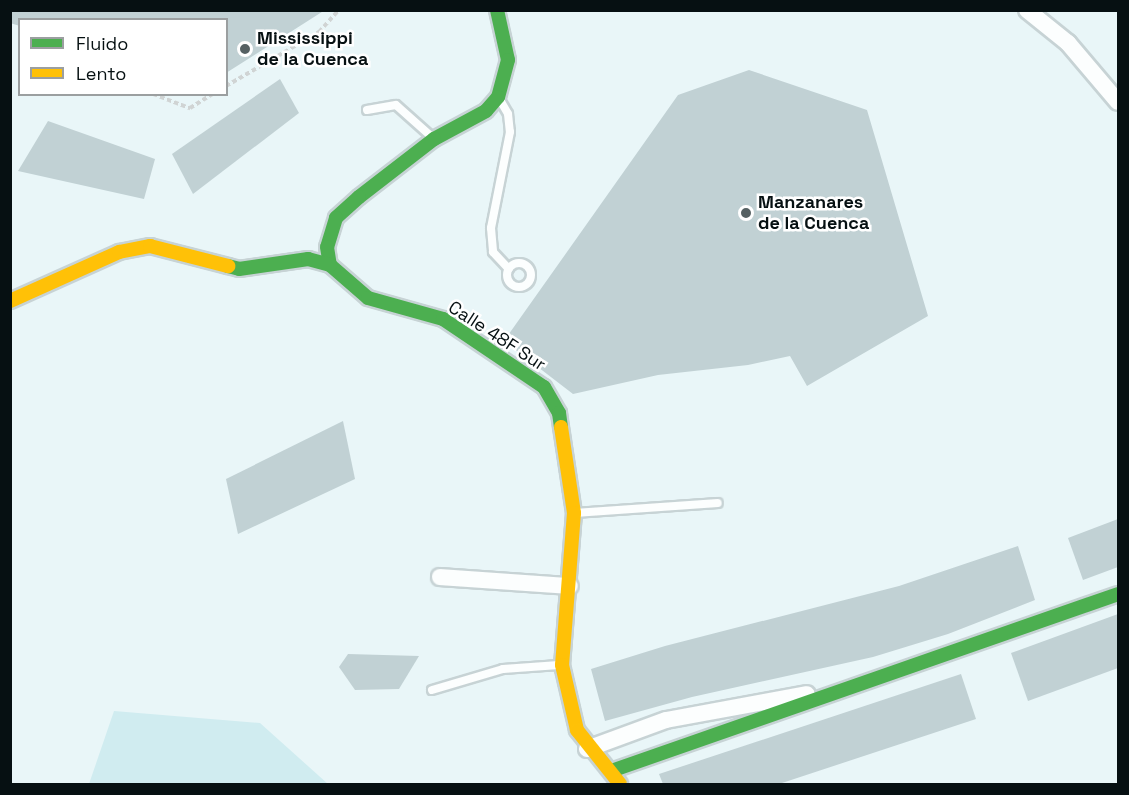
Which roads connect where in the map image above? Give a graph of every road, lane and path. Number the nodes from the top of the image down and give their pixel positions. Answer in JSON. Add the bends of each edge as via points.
{"nodes":[{"id":1,"x":339,"y":10,"type":"edge"},
{"id":2,"x":496,"y":10,"type":"edge"},
{"id":3,"x":1027,"y":10,"type":"edge"},
{"id":4,"x":228,"y":85,"type":"edge"},
{"id":5,"x":158,"y":96,"type":"edge"},
{"id":6,"x":210,"y":96,"type":"edge"},
{"id":7,"x":498,"y":97,"type":"junction"},
{"id":8,"x":1119,"y":102,"type":"edge"},
{"id":9,"x":367,"y":110,"type":"dead end"},
{"id":10,"x":434,"y":138,"type":"junction"},
{"id":11,"x":330,"y":265,"type":"junction"},
{"id":12,"x":509,"y":269,"type":"dead end"},
{"id":13,"x":10,"y":301,"type":"edge"},
{"id":14,"x":718,"y":503,"type":"dead end"},
{"id":15,"x":574,"y":513,"type":"junction"},
{"id":16,"x":440,"y":578,"type":"dead end"},
{"id":17,"x":570,"y":586,"type":"junction"},
{"id":18,"x":1119,"y":594,"type":"edge"},
{"id":19,"x":562,"y":664,"type":"junction"},
{"id":20,"x":855,"y":687,"type":"junction"},
{"id":21,"x":432,"y":690,"type":"dead end"},
{"id":22,"x":588,"y":749,"type":"junction"},
{"id":23,"x":612,"y":771,"type":"junction"},
{"id":24,"x":620,"y":784,"type":"edge"}],
"edges":[{"from":1,"to":4,"type":"path","via":[[319,32]]},
{"from":2,"to":7,"type":"street","via":[[508,60]]},
{"from":3,"to":8,"type":"street","via":[[1068,43]]},
{"from":5,"to":6,"type":"path","via":[[190,108]]},
{"from":7,"to":10,"type":"street","via":[[486,111]]},
{"from":7,"to":12,"type":"lane","via":[[508,114],[510,132],[490,228],[493,252]]},
{"from":9,"to":10,"type":"lane","via":[[396,105]]},
{"from":10,"to":11,"type":"street","via":[[336,218],[327,247]]},
{"from":11,"to":13,"type":"street","via":[[308,259],[239,269],[150,246],[104,258]]},
{"from":11,"to":15,"type":"street","name":"Calle 48F Sur","via":[[368,298],[443,320],[544,387],[559,413],[565,437]]},
{"from":14,"to":15,"type":"lane"},
{"from":15,"to":17,"type":"street","name":"Calle 48F Sur"},
{"from":16,"to":17,"type":"street"},
{"from":17,"to":19,"type":"street","name":"Calle 48F Sur"},
{"from":18,"to":20,"type":"street"},
{"from":19,"to":21,"type":"lane","via":[[503,669]]},
{"from":19,"to":22,"type":"street","name":"Calle 48F Sur","via":[[577,730]]},
{"from":20,"to":22,"type":"street","via":[[730,705],[666,720]]},
{"from":20,"to":23,"type":"street"},
{"from":22,"to":23,"type":"street","name":"Calle 48F Sur"},
{"from":23,"to":24,"type":"street","name":"Calle 48F Sur"}]}
